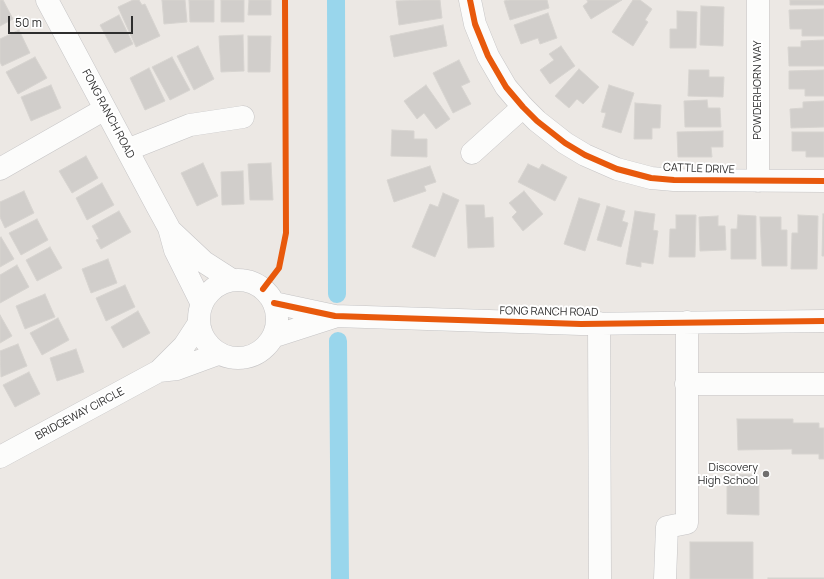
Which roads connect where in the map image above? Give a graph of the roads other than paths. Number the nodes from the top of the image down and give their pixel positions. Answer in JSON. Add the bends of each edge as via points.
{"nodes":[{"id":1,"x":470,"y":0,"type":"edge"},
{"id":2,"x":758,"y":0,"type":"edge"},
{"id":3,"x":52,"y":2,"type":"edge"},
{"id":4,"x":523,"y":107,"type":"junction"},
{"id":5,"x":105,"y":109,"type":"junction"},
{"id":6,"x":243,"y":117,"type":"dead end"},
{"id":7,"x":127,"y":150,"type":"junction"},
{"id":8,"x":472,"y":153,"type":"dead end"},
{"id":9,"x":0,"y":169,"type":"edge"},
{"id":10,"x":758,"y":181,"type":"junction"},
{"id":11,"x":824,"y":181,"type":"edge"},
{"id":12,"x":168,"y":228,"type":"junction"},
{"id":13,"x":232,"y":280,"type":"junction"},
{"id":14,"x":274,"y":303,"type":"junction"},
{"id":15,"x":201,"y":314,"type":"junction"},
{"id":16,"x":335,"y":316,"type":"junction"},
{"id":17,"x":824,"y":321,"type":"edge"},
{"id":18,"x":687,"y":322,"type":"junction"},
{"id":19,"x":599,"y":323,"type":"junction"},
{"id":20,"x":275,"y":336,"type":"junction"},
{"id":21,"x":218,"y":354,"type":"junction"},
{"id":22,"x":159,"y":371,"type":"junction"},
{"id":23,"x":686,"y":384,"type":"junction"},
{"id":24,"x":824,"y":384,"type":"edge"},
{"id":25,"x":0,"y":457,"type":"edge"},
{"id":26,"x":600,"y":579,"type":"edge"},
{"id":27,"x":665,"y":579,"type":"edge"}],
"edges":[{"from":1,"to":4,"type":"street","name":"CATTLE DRIVE","via":[[475,24],[488,56],[506,87]]},
{"from":2,"to":10,"type":"street","name":"POWDERHORN WAY"},
{"from":3,"to":5,"type":"street","name":"FONG RANCH ROAD"},
{"from":4,"to":8,"type":"street"},
{"from":4,"to":10,"type":"street","name":"CATTLE DRIVE","via":[[565,143],[617,169],[651,178],[674,180]]},
{"from":5,"to":7,"type":"street","name":"FONG RANCH ROAD"},
{"from":5,"to":9,"type":"street"},
{"from":6,"to":7,"type":"street","via":[[190,125]]},
{"from":7,"to":12,"type":"street","name":"FONG RANCH ROAD"},
{"from":10,"to":11,"type":"street","name":"CATTLE DRIVE"},
{"from":12,"to":13,"type":"street","name":"FONG RANCH ROAD","via":[[204,262]]},
{"from":12,"to":15,"type":"street","name":"FONG RANCH ROAD"},
{"from":13,"to":14,"type":"street","via":[[257,285]]},
{"from":13,"to":15,"type":"street","via":[[214,288]]},
{"from":14,"to":16,"type":"street","name":"FONG RANCH ROAD"},
{"from":14,"to":20,"type":"street","via":[[277,313]]},
{"from":15,"to":21,"type":"street","via":[[201,333]]},
{"from":15,"to":22,"type":"street","name":"BRIDGEWAY CIRCLE","via":[[184,346]]},
{"from":16,"to":19,"type":"street","name":"FONG RANCH ROAD"},
{"from":16,"to":20,"type":"street","name":"FONG RANCH ROAD"},
{"from":17,"to":18,"type":"street","name":"FONG RANCH ROAD"},
{"from":18,"to":19,"type":"street","name":"FONG RANCH ROAD"},
{"from":18,"to":23,"type":"street"},
{"from":19,"to":26,"type":"street"},
{"from":20,"to":21,"type":"street","via":[[261,351],[252,356],[241,358]]},
{"from":21,"to":22,"type":"street","name":"BRIDGEWAY CIRCLE","via":[[177,369]]},
{"from":22,"to":25,"type":"street","name":"BRIDGEWAY CIRCLE"},
{"from":23,"to":24,"type":"street"},
{"from":23,"to":27,"type":"street","via":[[687,522],[667,527]]}]}
